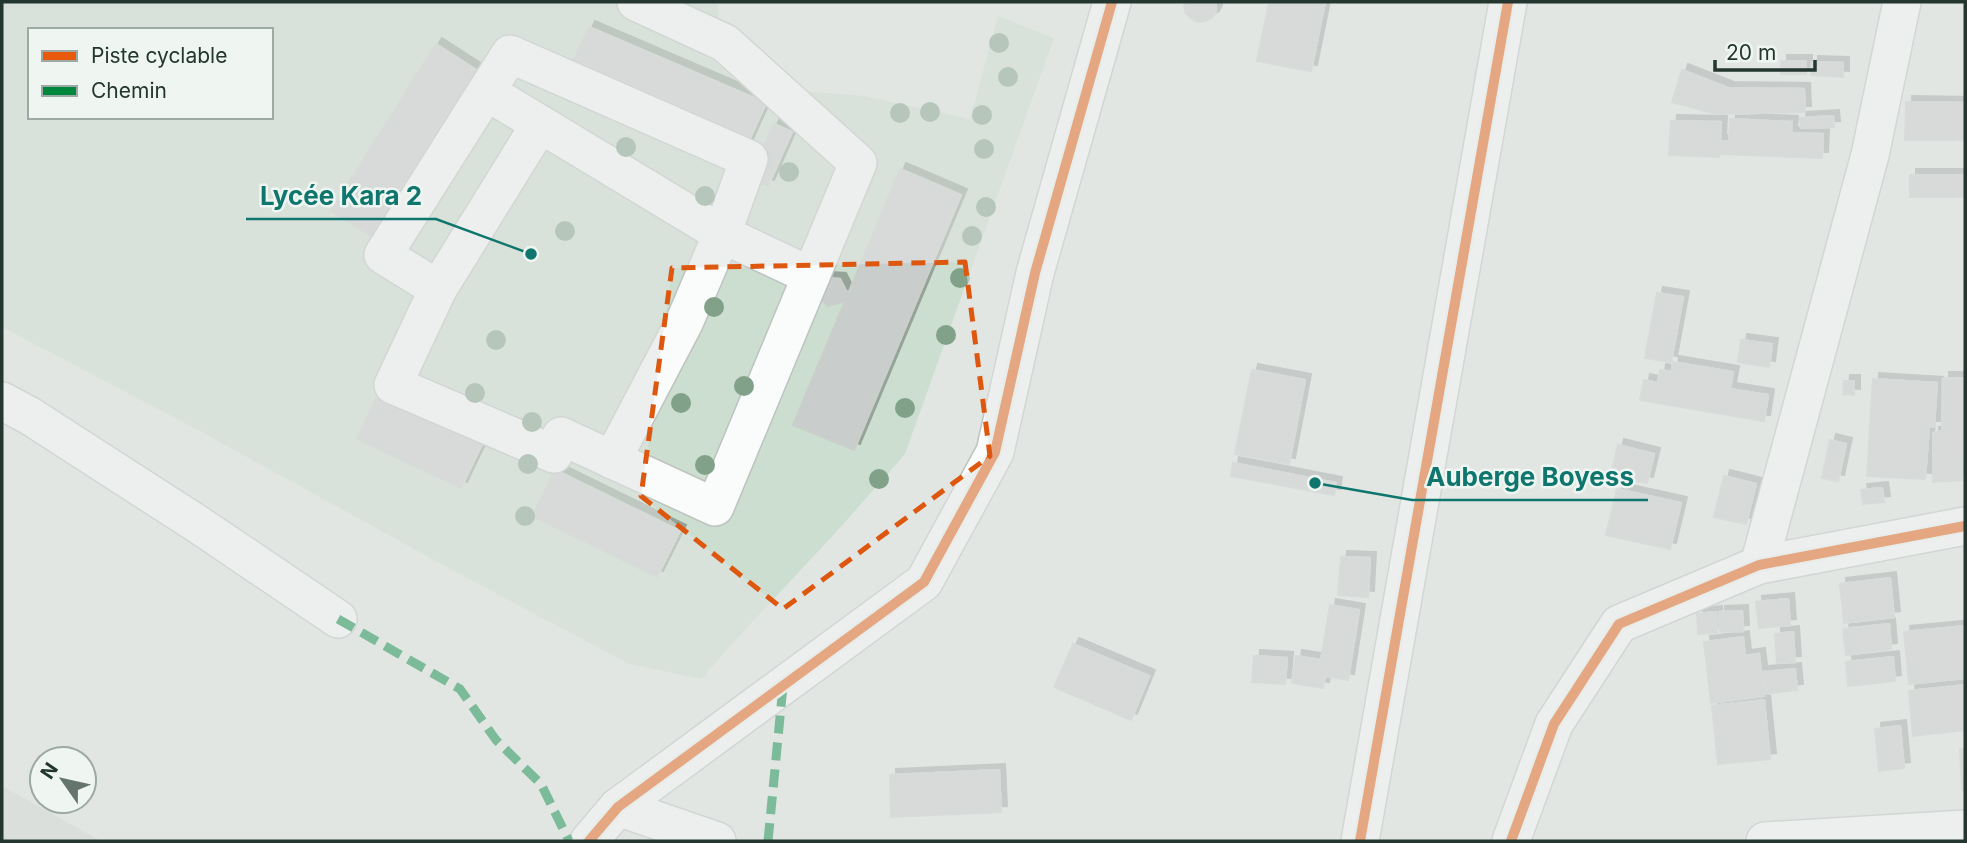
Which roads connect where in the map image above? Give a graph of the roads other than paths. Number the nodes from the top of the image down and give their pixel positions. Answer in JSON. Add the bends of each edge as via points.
{"nodes":[{"id":1,"x":636,"y":2,"type":"edge"},
{"id":2,"x":1112,"y":2,"type":"edge"},
{"id":3,"x":1508,"y":2,"type":"edge"},
{"id":4,"x":1902,"y":2,"type":"edge"},
{"id":5,"x":487,"y":92,"type":"junction"},
{"id":6,"x":540,"y":124,"type":"junction"},
{"id":7,"x":722,"y":234,"type":"junction"},
{"id":8,"x":811,"y":276,"type":"junction"},
{"id":9,"x":438,"y":289,"type":"junction"},
{"id":10,"x":2,"y":401,"type":"edge"},
{"id":11,"x":612,"y":460,"type":"junction"},
{"id":12,"x":1965,"y":526,"type":"edge"},
{"id":13,"x":1759,"y":565,"type":"junction"},
{"id":14,"x":338,"y":619,"type":"dead end"},
{"id":15,"x":618,"y":807,"type":"junction"},
{"id":16,"x":1965,"y":829,"type":"edge"},
{"id":17,"x":589,"y":841,"type":"edge"},
{"id":18,"x":716,"y":841,"type":"edge"},
{"id":19,"x":1360,"y":841,"type":"edge"},
{"id":20,"x":1511,"y":841,"type":"edge"},
{"id":21,"x":1765,"y":841,"type":"edge"}],
"edges":[{"from":1,"to":8,"type":"street","via":[[725,43],[858,163]]},
{"from":2,"to":15,"type":"street","via":[[1035,272],[995,452],[924,582]]},
{"from":3,"to":19,"type":"street"},
{"from":4,"to":13,"type":"street","via":[[1870,155]]},
{"from":5,"to":6,"type":"street"},
{"from":5,"to":7,"type":"street","via":[[510,54],[749,159]]},
{"from":5,"to":9,"type":"street","via":[[383,255]]},
{"from":6,"to":7,"type":"street"},
{"from":6,"to":9,"type":"street"},
{"from":7,"to":8,"type":"street"},
{"from":7,"to":11,"type":"street","via":[[684,323]]},
{"from":8,"to":11,"type":"street","via":[[715,507]]},
{"from":9,"to":11,"type":"street","via":[[393,385],[554,454],[561,436]]},
{"from":10,"to":14,"type":"street"},
{"from":12,"to":13,"type":"street"},
{"from":13,"to":20,"type":"street","via":[[1619,624],[1554,724]]},
{"from":15,"to":17,"type":"street"},
{"from":15,"to":18,"type":"street"},
{"from":16,"to":21,"type":"street"}]}
